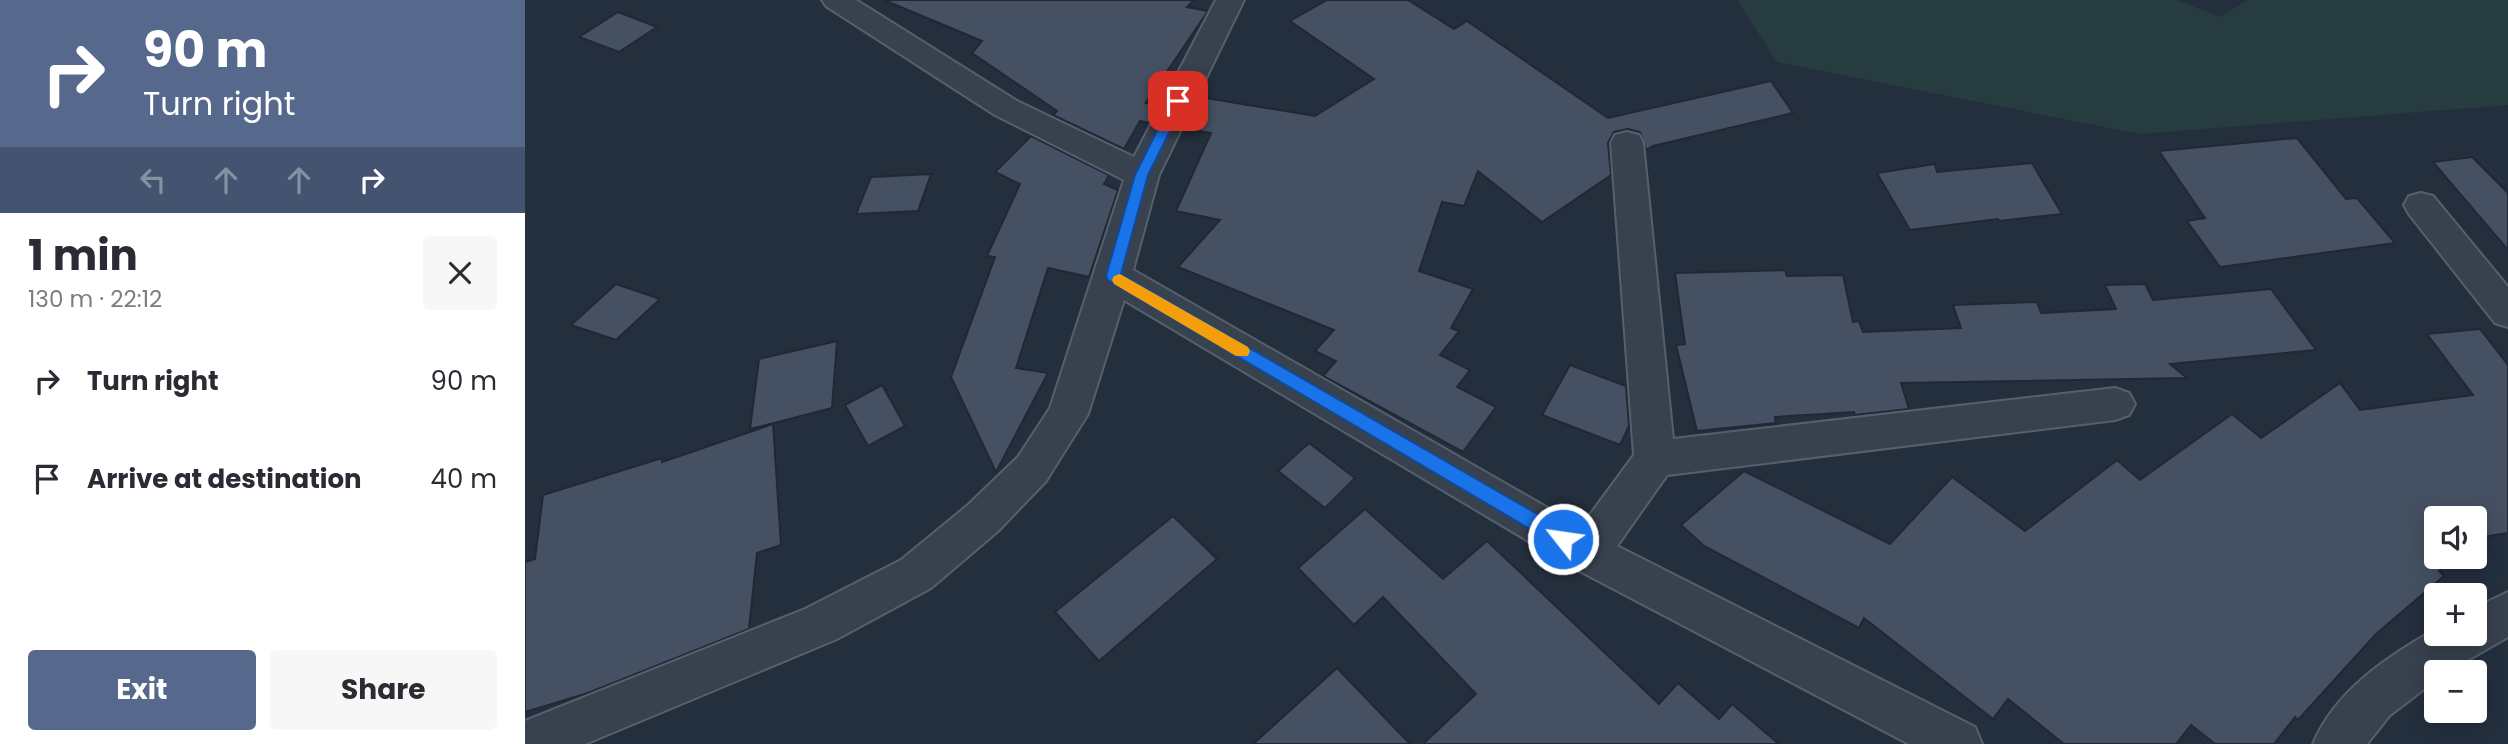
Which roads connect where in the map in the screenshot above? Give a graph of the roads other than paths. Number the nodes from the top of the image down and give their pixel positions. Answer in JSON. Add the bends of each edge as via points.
{"nodes":[{"id":1,"x":836,"y":0,"type":"edge"},
{"id":2,"x":1230,"y":0,"type":"edge"},
{"id":3,"x":1627,"y":143,"type":"dead end"},
{"id":4,"x":1142,"y":175,"type":"junction"},
{"id":5,"x":2421,"y":205,"type":"dead end"},
{"id":6,"x":1113,"y":276,"type":"junction"},
{"id":7,"x":2508,"y":313,"type":"edge"},
{"id":8,"x":2116,"y":404,"type":"dead end"},
{"id":9,"x":1655,"y":458,"type":"junction"},
{"id":10,"x":1587,"y":553,"type":"junction"},
{"id":11,"x":2508,"y":613,"type":"edge"},
{"id":12,"x":2487,"y":624,"type":"edge"},
{"id":13,"x":2449,"y":646,"type":"edge"},
{"id":14,"x":527,"y":744,"type":"edge"},
{"id":15,"x":1958,"y":744,"type":"edge"},
{"id":16,"x":2337,"y":744,"type":"edge"}],
"edges":[{"from":1,"to":4,"type":"street","via":[[1006,108]]},
{"from":2,"to":4,"type":"street"},
{"from":3,"to":9,"type":"street"},
{"from":4,"to":6,"type":"street"},
{"from":5,"to":7,"type":"street"},
{"from":6,"to":10,"type":"street"},
{"from":6,"to":14,"type":"street","via":[[1068,414],[1032,469],[916,574],[821,624]]},
{"from":8,"to":9,"type":"street"},
{"from":9,"to":10,"type":"street"},
{"from":10,"to":15,"type":"street"},
{"from":11,"to":12,"type":"street"},
{"from":13,"to":16,"type":"street","via":[[2372,700]]}]}
